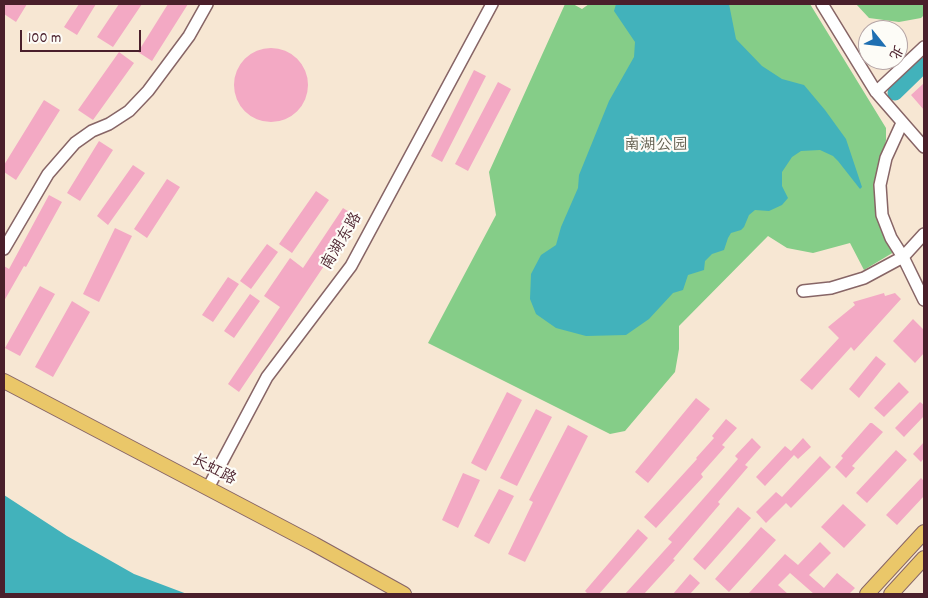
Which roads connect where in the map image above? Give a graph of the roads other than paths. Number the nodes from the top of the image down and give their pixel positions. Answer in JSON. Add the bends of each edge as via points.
{"nodes":[{"id":1,"x":207,"y":4,"type":"edge"},
{"id":2,"x":491,"y":4,"type":"edge"},
{"id":3,"x":822,"y":4,"type":"edge"},
{"id":4,"x":924,"y":47,"type":"edge"},
{"id":5,"x":876,"y":92,"type":"junction"},
{"id":6,"x":902,"y":123,"type":"junction"},
{"id":7,"x":924,"y":147,"type":"edge"},
{"id":8,"x":924,"y":234,"type":"edge"},
{"id":9,"x":4,"y":249,"type":"edge"},
{"id":10,"x":903,"y":257,"type":"junction"},
{"id":11,"x":803,"y":291,"type":"dead end"},
{"id":12,"x":924,"y":300,"type":"edge"},
{"id":13,"x":4,"y":381,"type":"edge"},
{"id":14,"x":208,"y":488,"type":"junction"},
{"id":15,"x":924,"y":532,"type":"edge"},
{"id":16,"x":924,"y":558,"type":"edge"},
{"id":17,"x":404,"y":594,"type":"edge"},
{"id":18,"x":866,"y":594,"type":"edge"},
{"id":19,"x":891,"y":594,"type":"edge"}],
"edges":[{"from":1,"to":9,"type":"street","via":[[189,36],[148,91],[129,111],[75,143],[48,174]]},
{"from":2,"to":14,"type":"street","name":"南湖东路","via":[[350,266],[267,377]]},
{"from":3,"to":5,"type":"street"},
{"from":4,"to":5,"type":"street"},
{"from":5,"to":6,"type":"street"},
{"from":6,"to":7,"type":"street"},
{"from":6,"to":10,"type":"street","via":[[886,158],[880,185],[882,215]]},
{"from":8,"to":10,"type":"street"},
{"from":10,"to":11,"type":"street","via":[[864,278],[831,288]]},
{"from":10,"to":12,"type":"street"},
{"from":13,"to":14,"type":"main road","name":"长虹路"},
{"from":14,"to":17,"type":"main road","name":"长虹路"},
{"from":15,"to":18,"type":"main road"},
{"from":16,"to":19,"type":"main road"}]}
